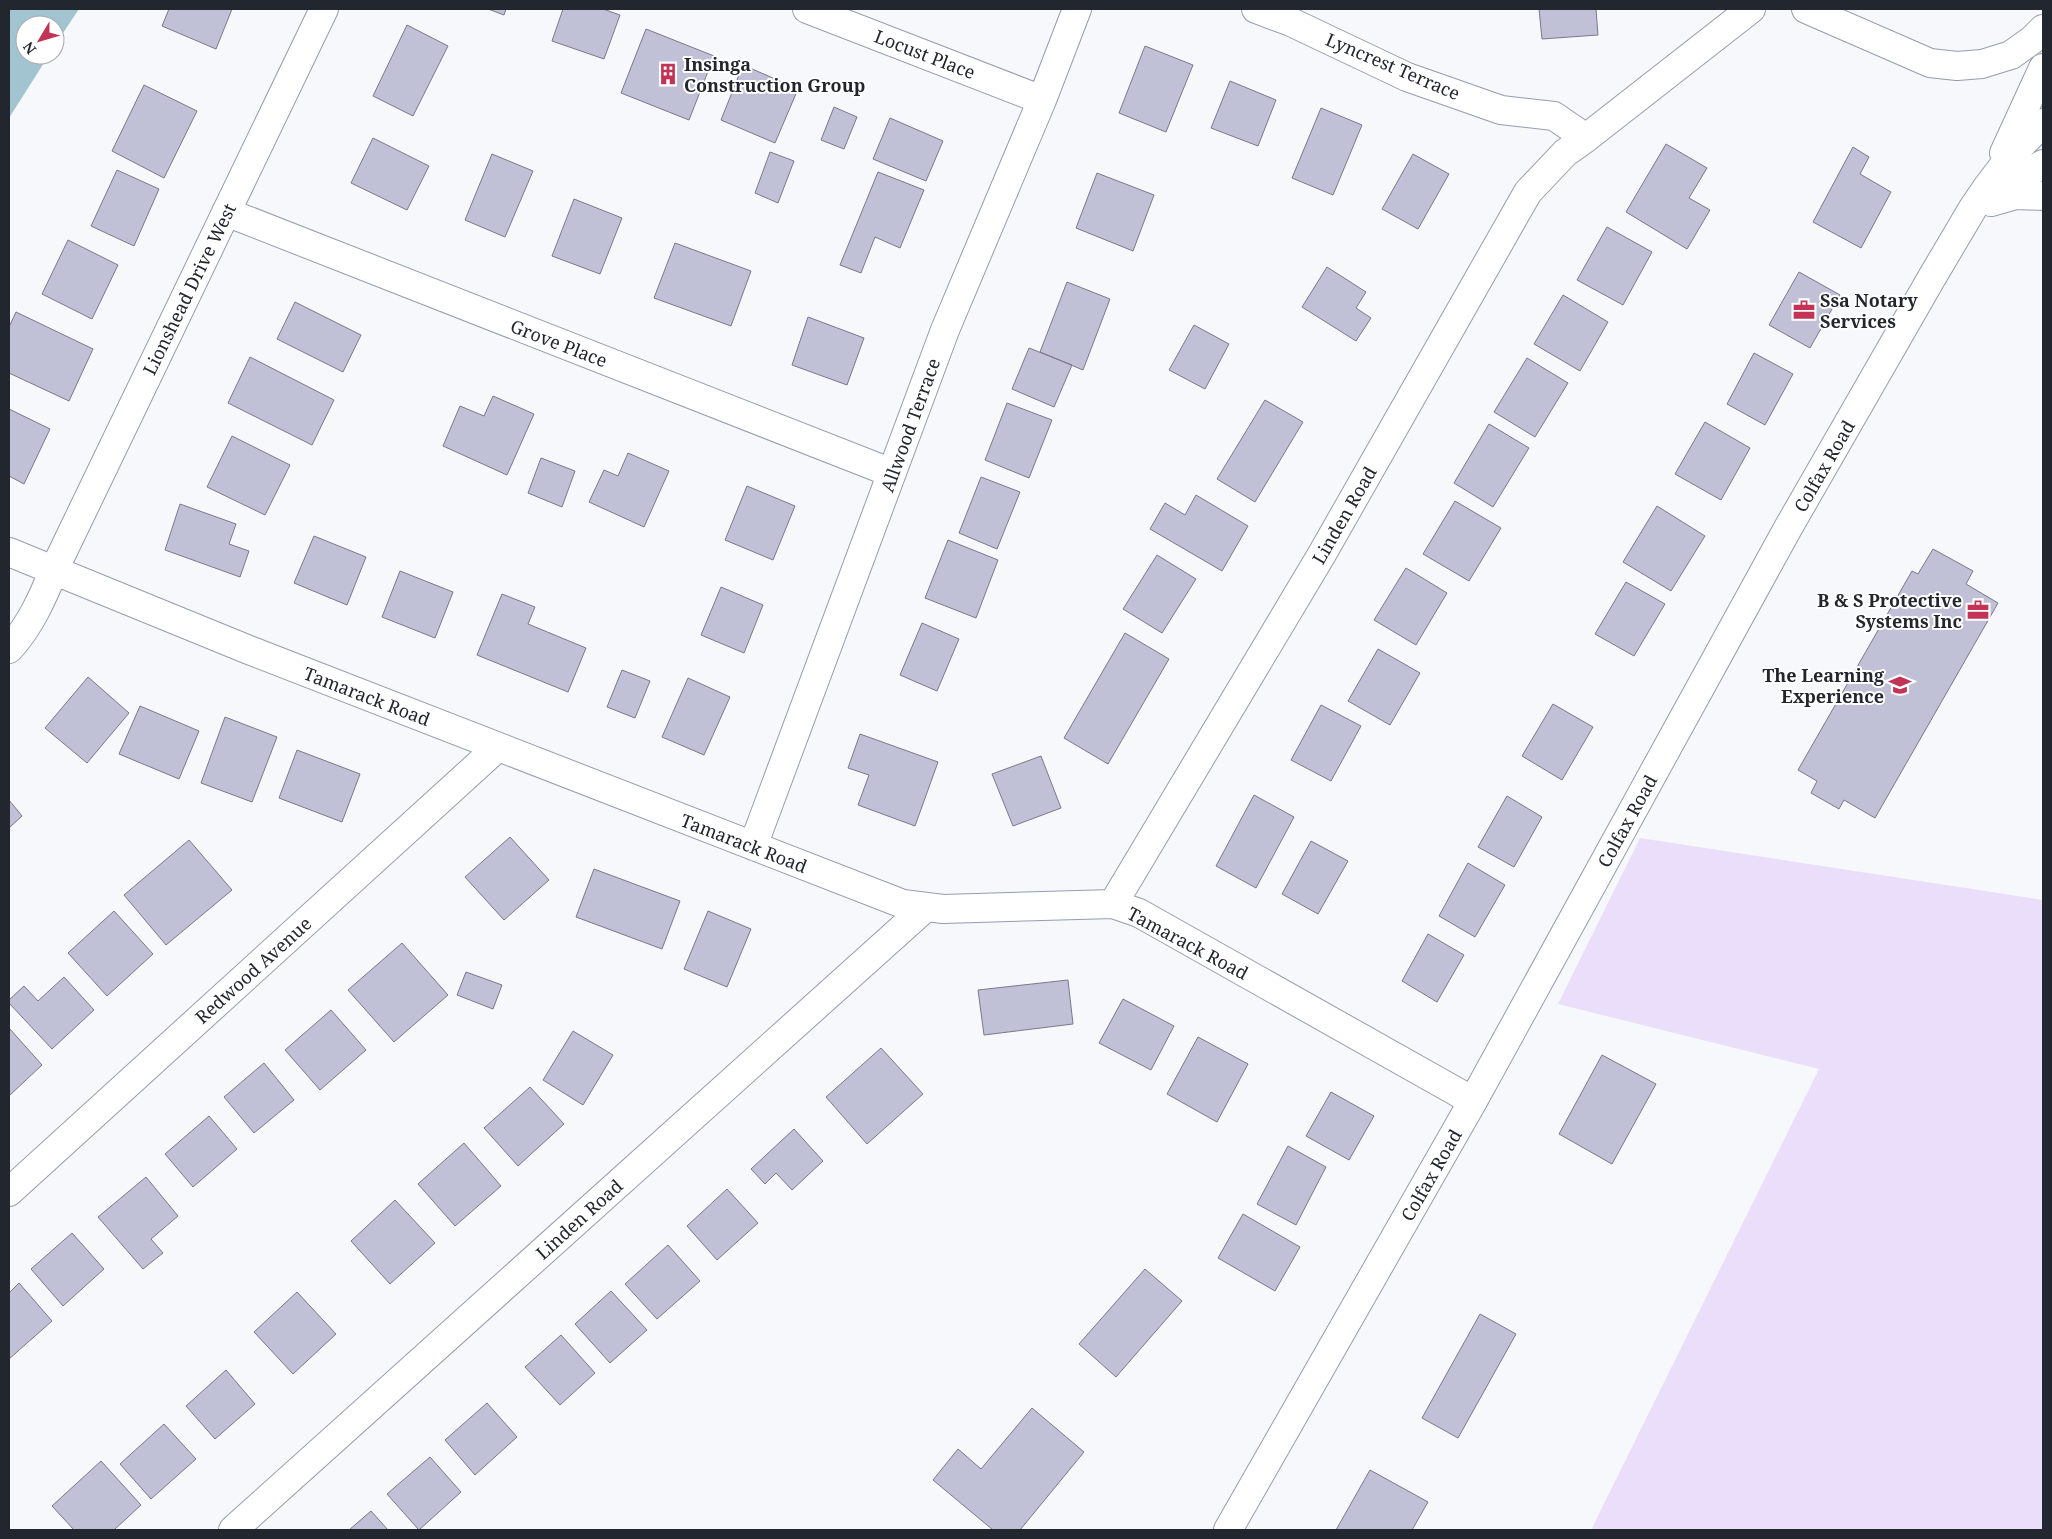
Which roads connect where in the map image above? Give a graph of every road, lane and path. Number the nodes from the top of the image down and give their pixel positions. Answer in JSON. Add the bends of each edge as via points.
{"nodes":[{"id":1,"x":324,"y":9,"type":"edge"},
{"id":2,"x":807,"y":9,"type":"edge"},
{"id":3,"x":1077,"y":9,"type":"edge"},
{"id":4,"x":1256,"y":9,"type":"edge"},
{"id":5,"x":1751,"y":9,"type":"edge"},
{"id":6,"x":1806,"y":9,"type":"edge"},
{"id":7,"x":2043,"y":29,"type":"edge"},
{"id":8,"x":2043,"y":68,"type":"edge"},
{"id":9,"x":1042,"y":100,"type":"junction"},
{"id":10,"x":2043,"y":123,"type":"edge"},
{"id":11,"x":1586,"y":138,"type":"junction"},
{"id":12,"x":2043,"y":164,"type":"edge"},
{"id":13,"x":2043,"y":196,"type":"edge"},
{"id":14,"x":1981,"y":197,"type":"junction"},
{"id":15,"x":226,"y":212,"type":"junction"},
{"id":16,"x":892,"y":473,"type":"junction"},
{"id":17,"x":9,"y":552,"type":"edge"},
{"id":18,"x":54,"y":570,"type":"junction"},
{"id":19,"x":9,"y":649,"type":"edge"},
{"id":20,"x":498,"y":747,"type":"junction"},
{"id":21,"x":753,"y":846,"type":"junction"},
{"id":22,"x":1113,"y":904,"type":"junction"},
{"id":23,"x":926,"y":907,"type":"junction"},
{"id":24,"x":1473,"y":1101,"type":"junction"},
{"id":25,"x":9,"y":1192,"type":"edge"},
{"id":26,"x":233,"y":1530,"type":"edge"},
{"id":27,"x":1228,"y":1530,"type":"edge"}],
"edges":[{"from":1,"to":15,"type":"street","name":"Lionshead Drive West"},
{"from":2,"to":9,"type":"street","name":"Locust Place"},
{"from":3,"to":9,"type":"street","name":"Allwood Terrace"},
{"from":4,"to":11,"type":"street","name":"Lyncrest Terrace","via":[[1291,22],[1407,77],[1501,110],[1554,116]]},
{"from":5,"to":11,"type":"street"},
{"from":6,"to":7,"type":"street","via":[[1930,63],[1957,66],[1982,64],[2011,55]]},
{"from":8,"to":14,"type":"street"},
{"from":9,"to":16,"type":"street","name":"Allwood Terrace","via":[[945,330]]},
{"from":10,"to":14,"type":"street","name":"Colfax Road","via":[[2014,152]]},
{"from":11,"to":22,"type":"street","name":"Linden Road","via":[[1564,153],[1528,192],[1322,554]]},
{"from":12,"to":14,"type":"street"},
{"from":13,"to":14,"type":"street"},
{"from":14,"to":24,"type":"street","name":"Colfax Road","via":[[1788,528]]},
{"from":15,"to":16,"type":"street","name":"Grove Place"},
{"from":15,"to":18,"type":"street","name":"Lionshead Drive West"},
{"from":16,"to":21,"type":"street","name":"Allwood Terrace"},
{"from":17,"to":18,"type":"street","name":"Tamarack Road"},
{"from":18,"to":19,"type":"street","name":"Lionshead Drive West","via":[[39,606]]},
{"from":18,"to":20,"type":"street","name":"Tamarack Road"},
{"from":20,"to":21,"type":"street","name":"Tamarack Road"},
{"from":20,"to":25,"type":"street","name":"Redwood Avenue"},
{"from":21,"to":23,"type":"street","name":"Tamarack Road","via":[[903,904]]},
{"from":22,"to":23,"type":"street","name":"Tamarack Road"},
{"from":22,"to":24,"type":"street","name":"Tamarack Road","via":[[1139,913]]},
{"from":23,"to":26,"type":"street","name":"Linden Road"},
{"from":24,"to":27,"type":"street","name":"Colfax Road"}]}
